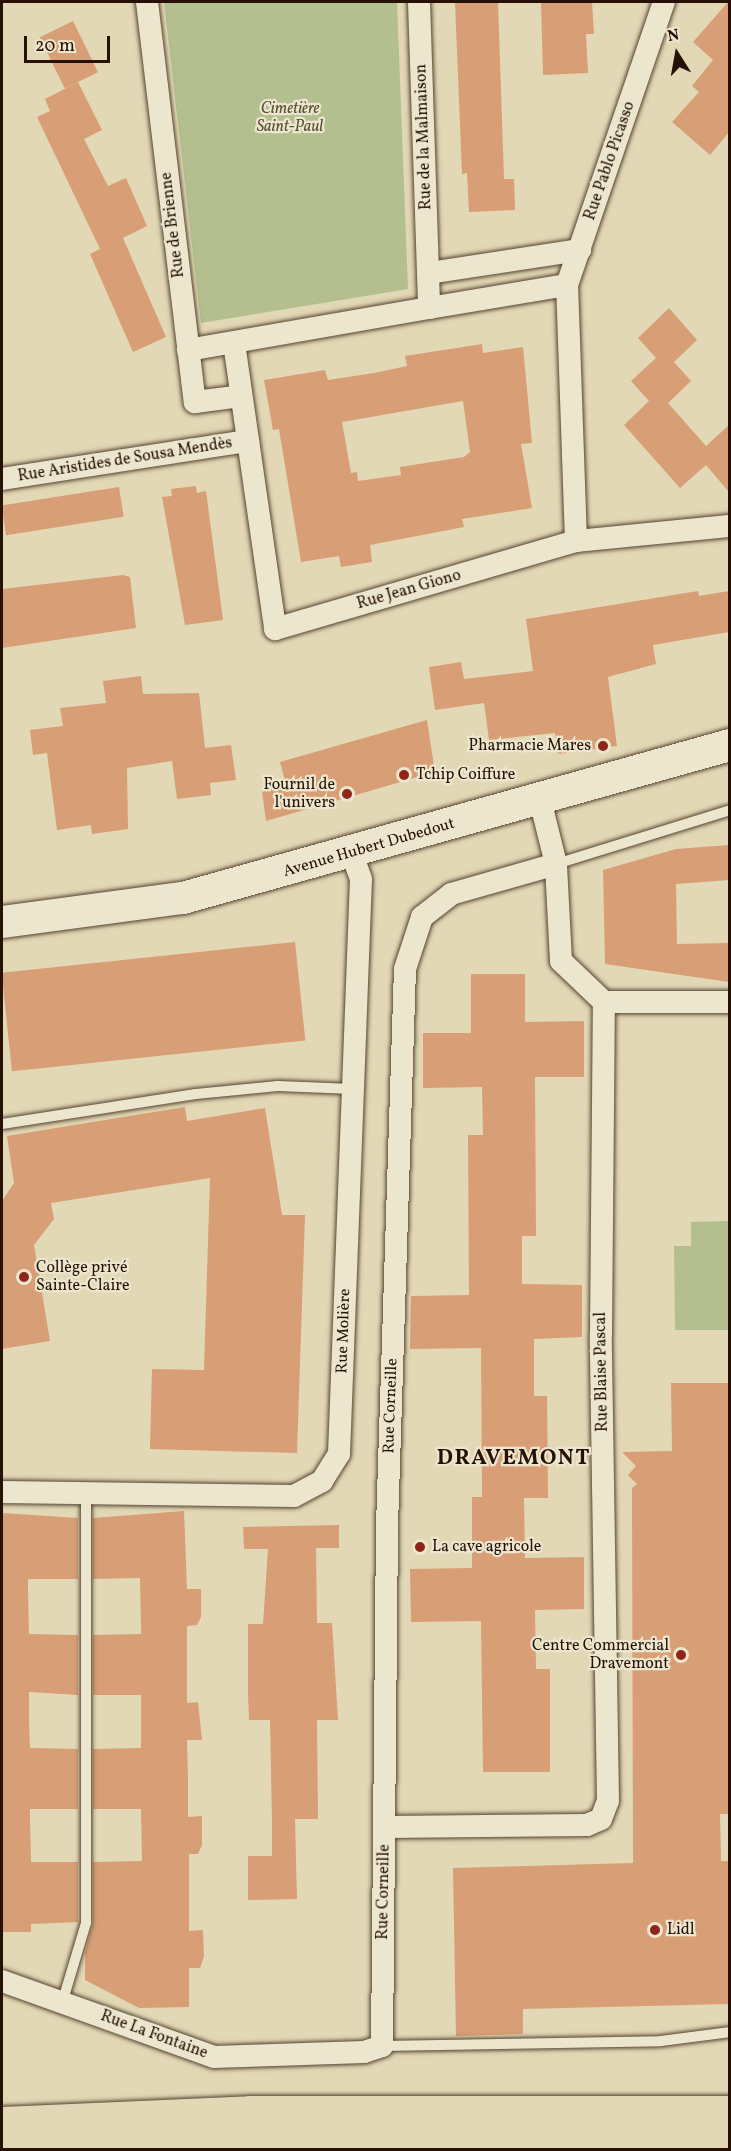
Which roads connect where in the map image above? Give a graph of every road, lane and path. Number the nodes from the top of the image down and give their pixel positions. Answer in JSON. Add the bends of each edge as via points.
{"nodes":[{"id":1,"x":147,"y":2,"type":"edge"},
{"id":2,"x":419,"y":2,"type":"edge"},
{"id":3,"x":663,"y":2,"type":"edge"},
{"id":4,"x":580,"y":250,"type":"junction"},
{"id":5,"x":429,"y":273,"type":"junction"},
{"id":6,"x":567,"y":285,"type":"junction"},
{"id":7,"x":429,"y":308,"type":"junction"},
{"id":8,"x":234,"y":343,"type":"junction"},
{"id":9,"x":188,"y":350,"type":"junction"},
{"id":10,"x":241,"y":396,"type":"junction"},
{"id":11,"x":248,"y":441,"type":"junction"},
{"id":12,"x":2,"y":479,"type":"edge"},
{"id":13,"x":729,"y":526,"type":"edge"},
{"id":14,"x":576,"y":542,"type":"junction"},
{"id":15,"x":729,"y":745,"type":"edge"},
{"id":16,"x":540,"y":800,"type":"junction"},
{"id":17,"x":729,"y":810,"type":"edge"},
{"id":18,"x":352,"y":854,"type":"junction"},
{"id":19,"x":556,"y":864,"type":"junction"},
{"id":20,"x":2,"y":922,"type":"edge"},
{"id":21,"x":604,"y":1002,"type":"junction"},
{"id":22,"x":729,"y":1002,"type":"edge"},
{"id":23,"x":353,"y":1089,"type":"junction"},
{"id":24,"x":2,"y":1124,"type":"edge"},
{"id":25,"x":2,"y":1492,"type":"edge"},
{"id":26,"x":86,"y":1495,"type":"junction"},
{"id":27,"x":385,"y":1827,"type":"junction"},
{"id":28,"x":2,"y":1981,"type":"edge"},
{"id":29,"x":63,"y":2000,"type":"junction"},
{"id":30,"x":729,"y":2032,"type":"edge"},
{"id":31,"x":382,"y":2046,"type":"junction"},
{"id":32,"x":729,"y":2112,"type":"edge"},
{"id":33,"x":2,"y":2123,"type":"edge"},
{"id":34,"x":729,"y":2142,"type":"edge"},
{"id":35,"x":2,"y":2146,"type":"edge"}],
"edges":[{"from":1,"to":9,"type":"street","name":"Rue de Brienne"},
{"from":2,"to":5,"type":"street","name":"Rue de la Malmaison"},
{"from":3,"to":4,"type":"street","name":"Rue Pablo Picasso"},
{"from":4,"to":5,"type":"street"},
{"from":4,"to":6,"type":"street","name":"Rue Pablo Picasso"},
{"from":5,"to":7,"type":"street","name":"Rue de la Malmaison"},
{"from":6,"to":7,"type":"street"},
{"from":6,"to":14,"type":"street"},
{"from":7,"to":8,"type":"street"},
{"from":8,"to":9,"type":"street"},
{"from":8,"to":10,"type":"street","name":"Rue Jean Giono"},
{"from":9,"to":10,"type":"street","name":"Rue de Brienne","via":[[195,402]]},
{"from":10,"to":11,"type":"street","name":"Rue Jean Giono"},
{"from":11,"to":12,"type":"street","name":"Rue Aristides de Sousa Mendès"},
{"from":11,"to":14,"type":"street","name":"Rue Jean Giono","via":[[275,629]]},
{"from":13,"to":14,"type":"street"},
{"from":15,"to":16,"type":"main road","name":"Avenue Hubert Dubedout"},
{"from":16,"to":18,"type":"main road","name":"Avenue Hubert Dubedout"},
{"from":16,"to":19,"type":"street"},
{"from":17,"to":19,"type":"lane"},
{"from":18,"to":20,"type":"main road","name":"Avenue Hubert Dubedout","via":[[183,898]]},
{"from":18,"to":23,"type":"street","name":"Rue Molière","via":[[361,879]]},
{"from":19,"to":21,"type":"street","via":[[561,961]]},
{"from":19,"to":27,"type":"street","name":"Rue Corneille","via":[[451,894],[422,917],[405,969],[387,1526]]},
{"from":21,"to":22,"type":"street"},
{"from":21,"to":27,"type":"street","name":"Rue Blaise Pascal","via":[[602,1334],[608,1801],[601,1819],[587,1825]]},
{"from":23,"to":24,"type":"lane","via":[[278,1086]]},
{"from":23,"to":26,"type":"street","name":"Rue Molière","via":[[339,1454],[322,1481],[294,1496]]},
{"from":25,"to":26,"type":"street","name":"Rue Molière"},
{"from":26,"to":29,"type":"lane","via":[[86,1923]]},
{"from":27,"to":31,"type":"street","name":"Rue Corneille"},
{"from":28,"to":29,"type":"street","name":"Rue La Fontaine"},
{"from":29,"to":31,"type":"street","name":"Rue La Fontaine","via":[[214,2057],[364,2052]]},
{"from":30,"to":31,"type":"lane","via":[[700,2032],[661,2041]]},
{"from":32,"to":33,"type":"main road","via":[[250,2112]]},
{"from":34,"to":35,"type":"main road"}]}
